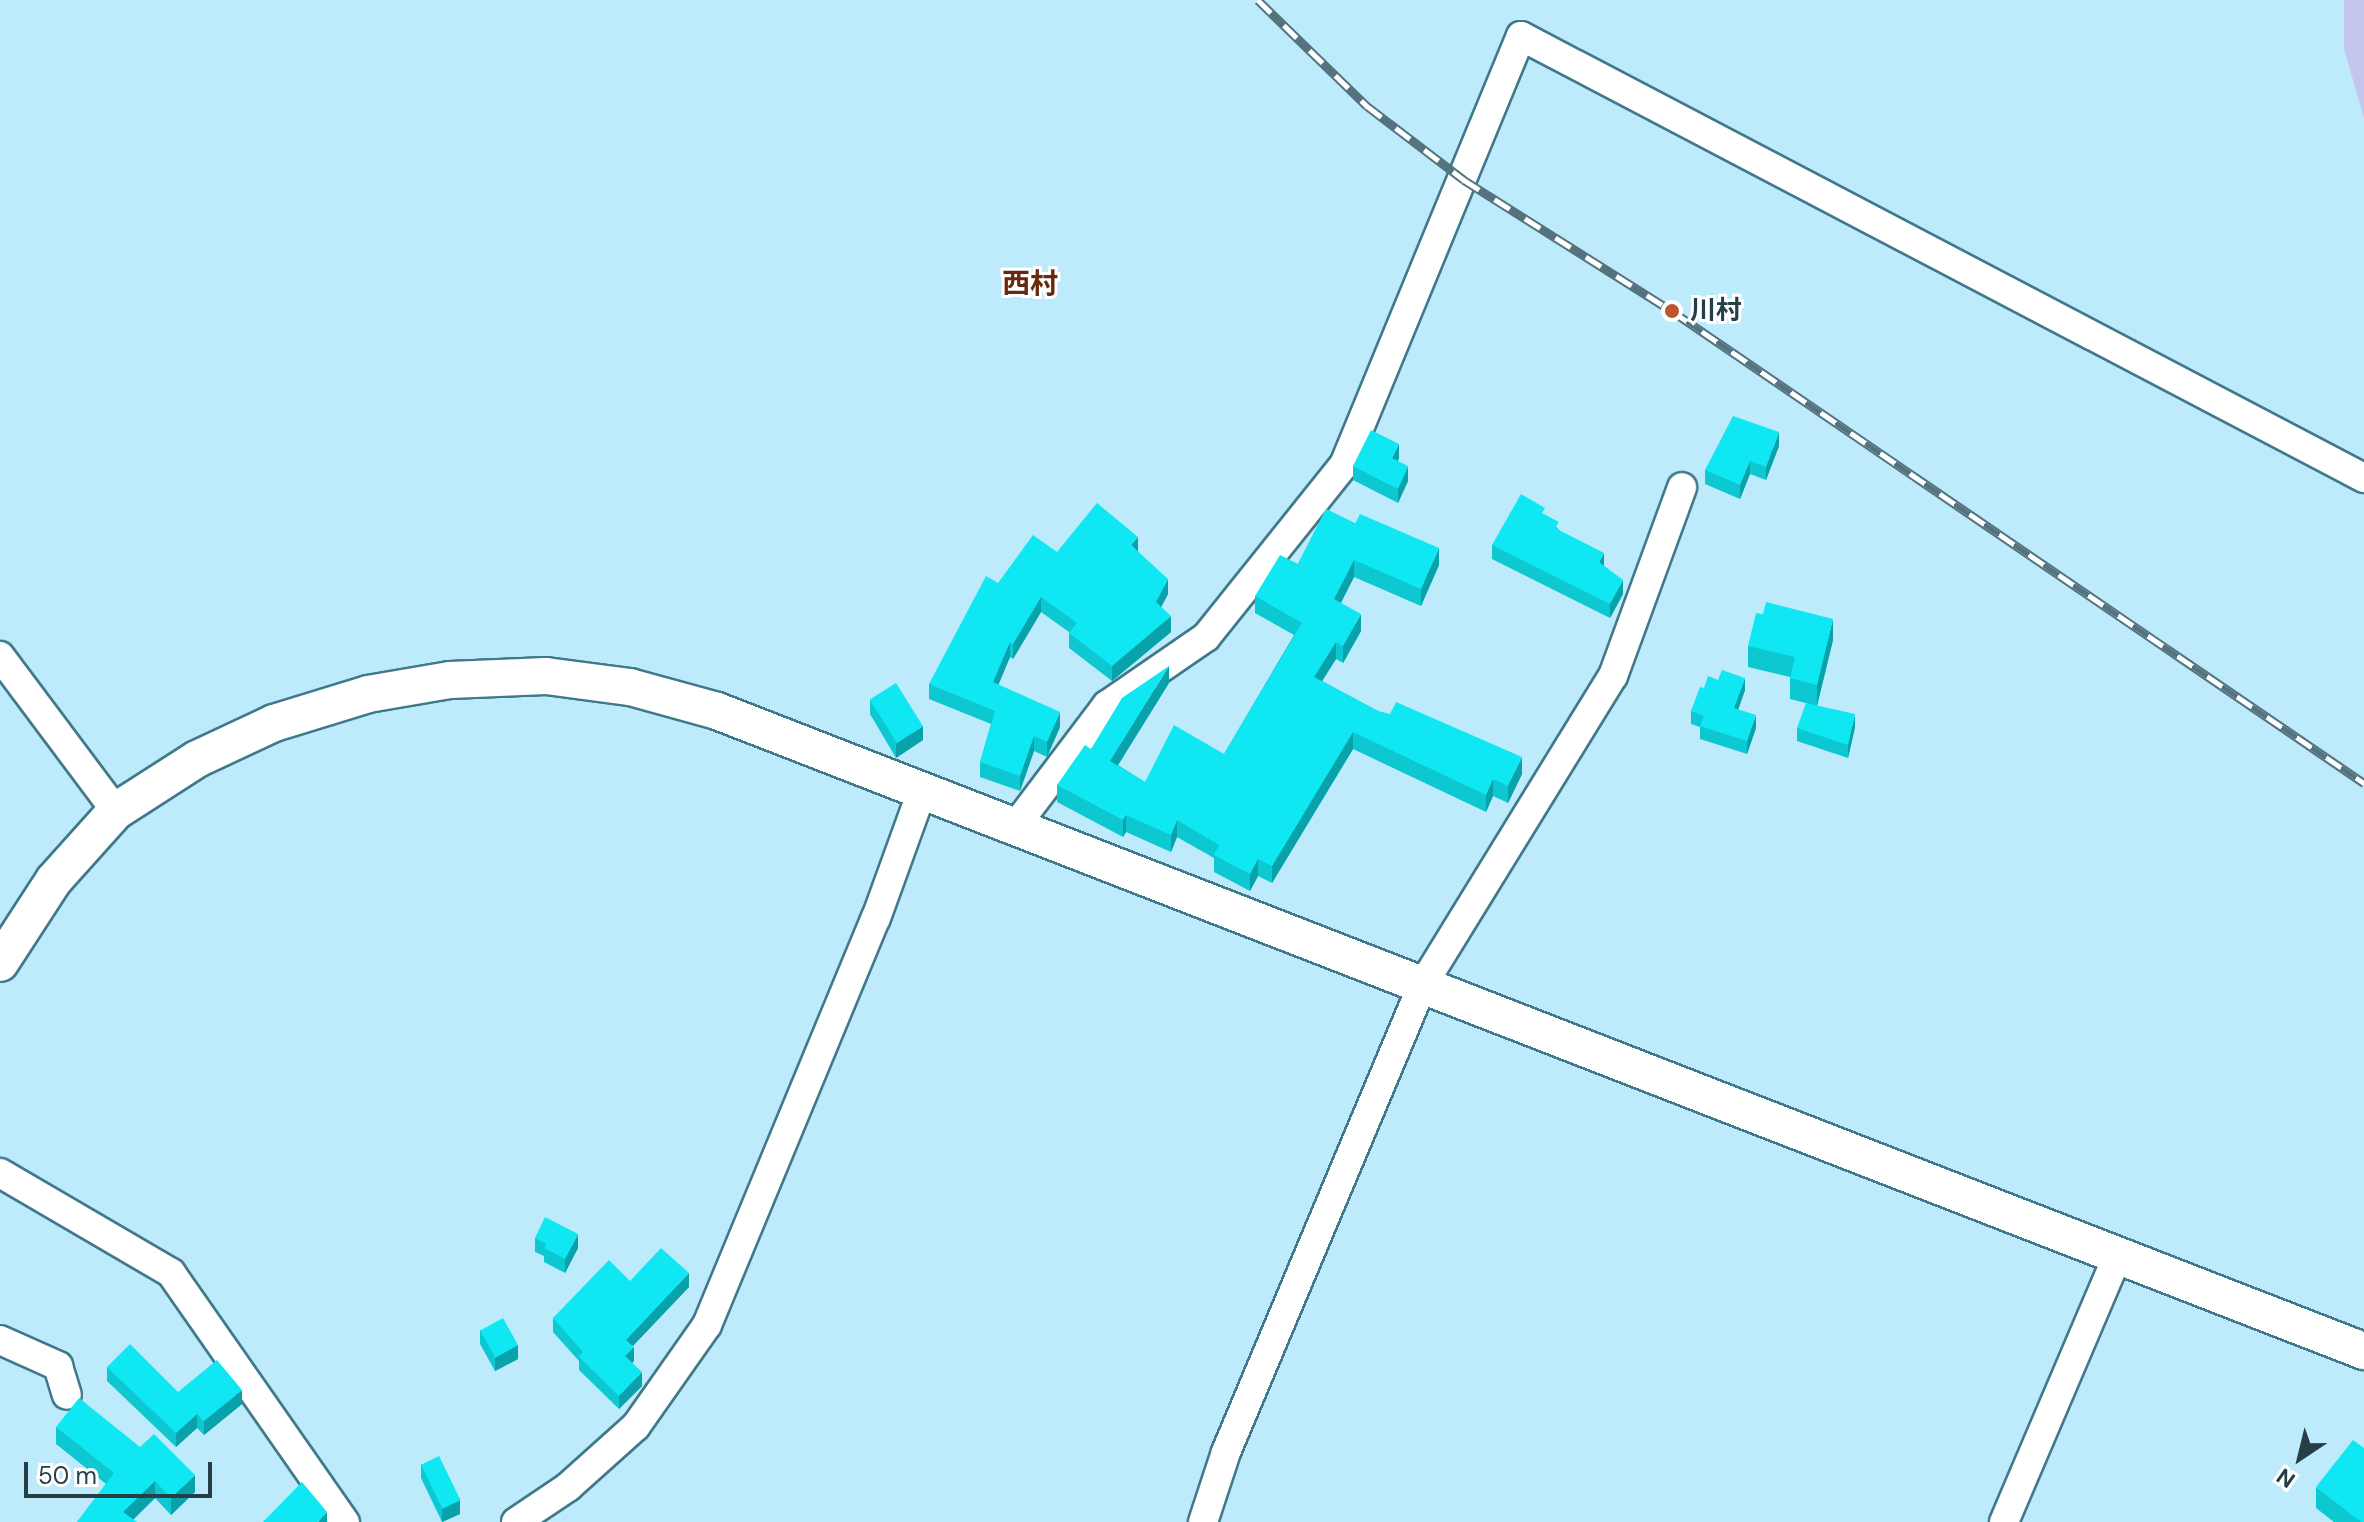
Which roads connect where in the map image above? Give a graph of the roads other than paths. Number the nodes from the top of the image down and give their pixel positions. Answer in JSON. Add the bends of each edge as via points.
{"nodes":[{"id":1,"x":2364,"y":478,"type":"edge"},
{"id":2,"x":1682,"y":487,"type":"dead end"},
{"id":3,"x":0,"y":656,"type":"edge"},
{"id":4,"x":921,"y":794,"type":"junction"},
{"id":5,"x":116,"y":811,"type":"junction"},
{"id":6,"x":1014,"y":828,"type":"junction"},
{"id":7,"x":0,"y":963,"type":"edge"},
{"id":8,"x":1422,"y":986,"type":"junction"},
{"id":9,"x":0,"y":1173,"type":"edge"},
{"id":10,"x":2118,"y":1255,"type":"junction"},
{"id":11,"x":0,"y":1340,"type":"edge"},
{"id":12,"x":2364,"y":1351,"type":"edge"},
{"id":13,"x":67,"y":1395,"type":"dead end"},
{"id":14,"x":345,"y":1522,"type":"edge"},
{"id":15,"x":516,"y":1522,"type":"edge"},
{"id":16,"x":1203,"y":1522,"type":"edge"},
{"id":17,"x":2004,"y":1522,"type":"edge"}],
"edges":[{"from":1,"to":6,"type":"street","via":[[1521,36],[1344,465],[1206,637],[1107,705]]},
{"from":2,"to":8,"type":"street","via":[[1613,676]]},
{"from":3,"to":5,"type":"street"},
{"from":4,"to":5,"type":"street","via":[[717,711],[630,687],[546,676],[368,694],[274,723],[197,759]]},
{"from":4,"to":6,"type":"street"},
{"from":4,"to":15,"type":"street","via":[[876,918],[707,1325],[636,1426],[568,1487]]},
{"from":5,"to":7,"type":"street","via":[[54,880]]},
{"from":6,"to":8,"type":"street"},
{"from":8,"to":10,"type":"street"},
{"from":8,"to":16,"type":"street","via":[[1226,1452]]},
{"from":9,"to":14,"type":"street","via":[[171,1273]]},
{"from":10,"to":12,"type":"street"},
{"from":10,"to":17,"type":"street"},
{"from":11,"to":13,"type":"street","via":[[58,1366]]}]}
